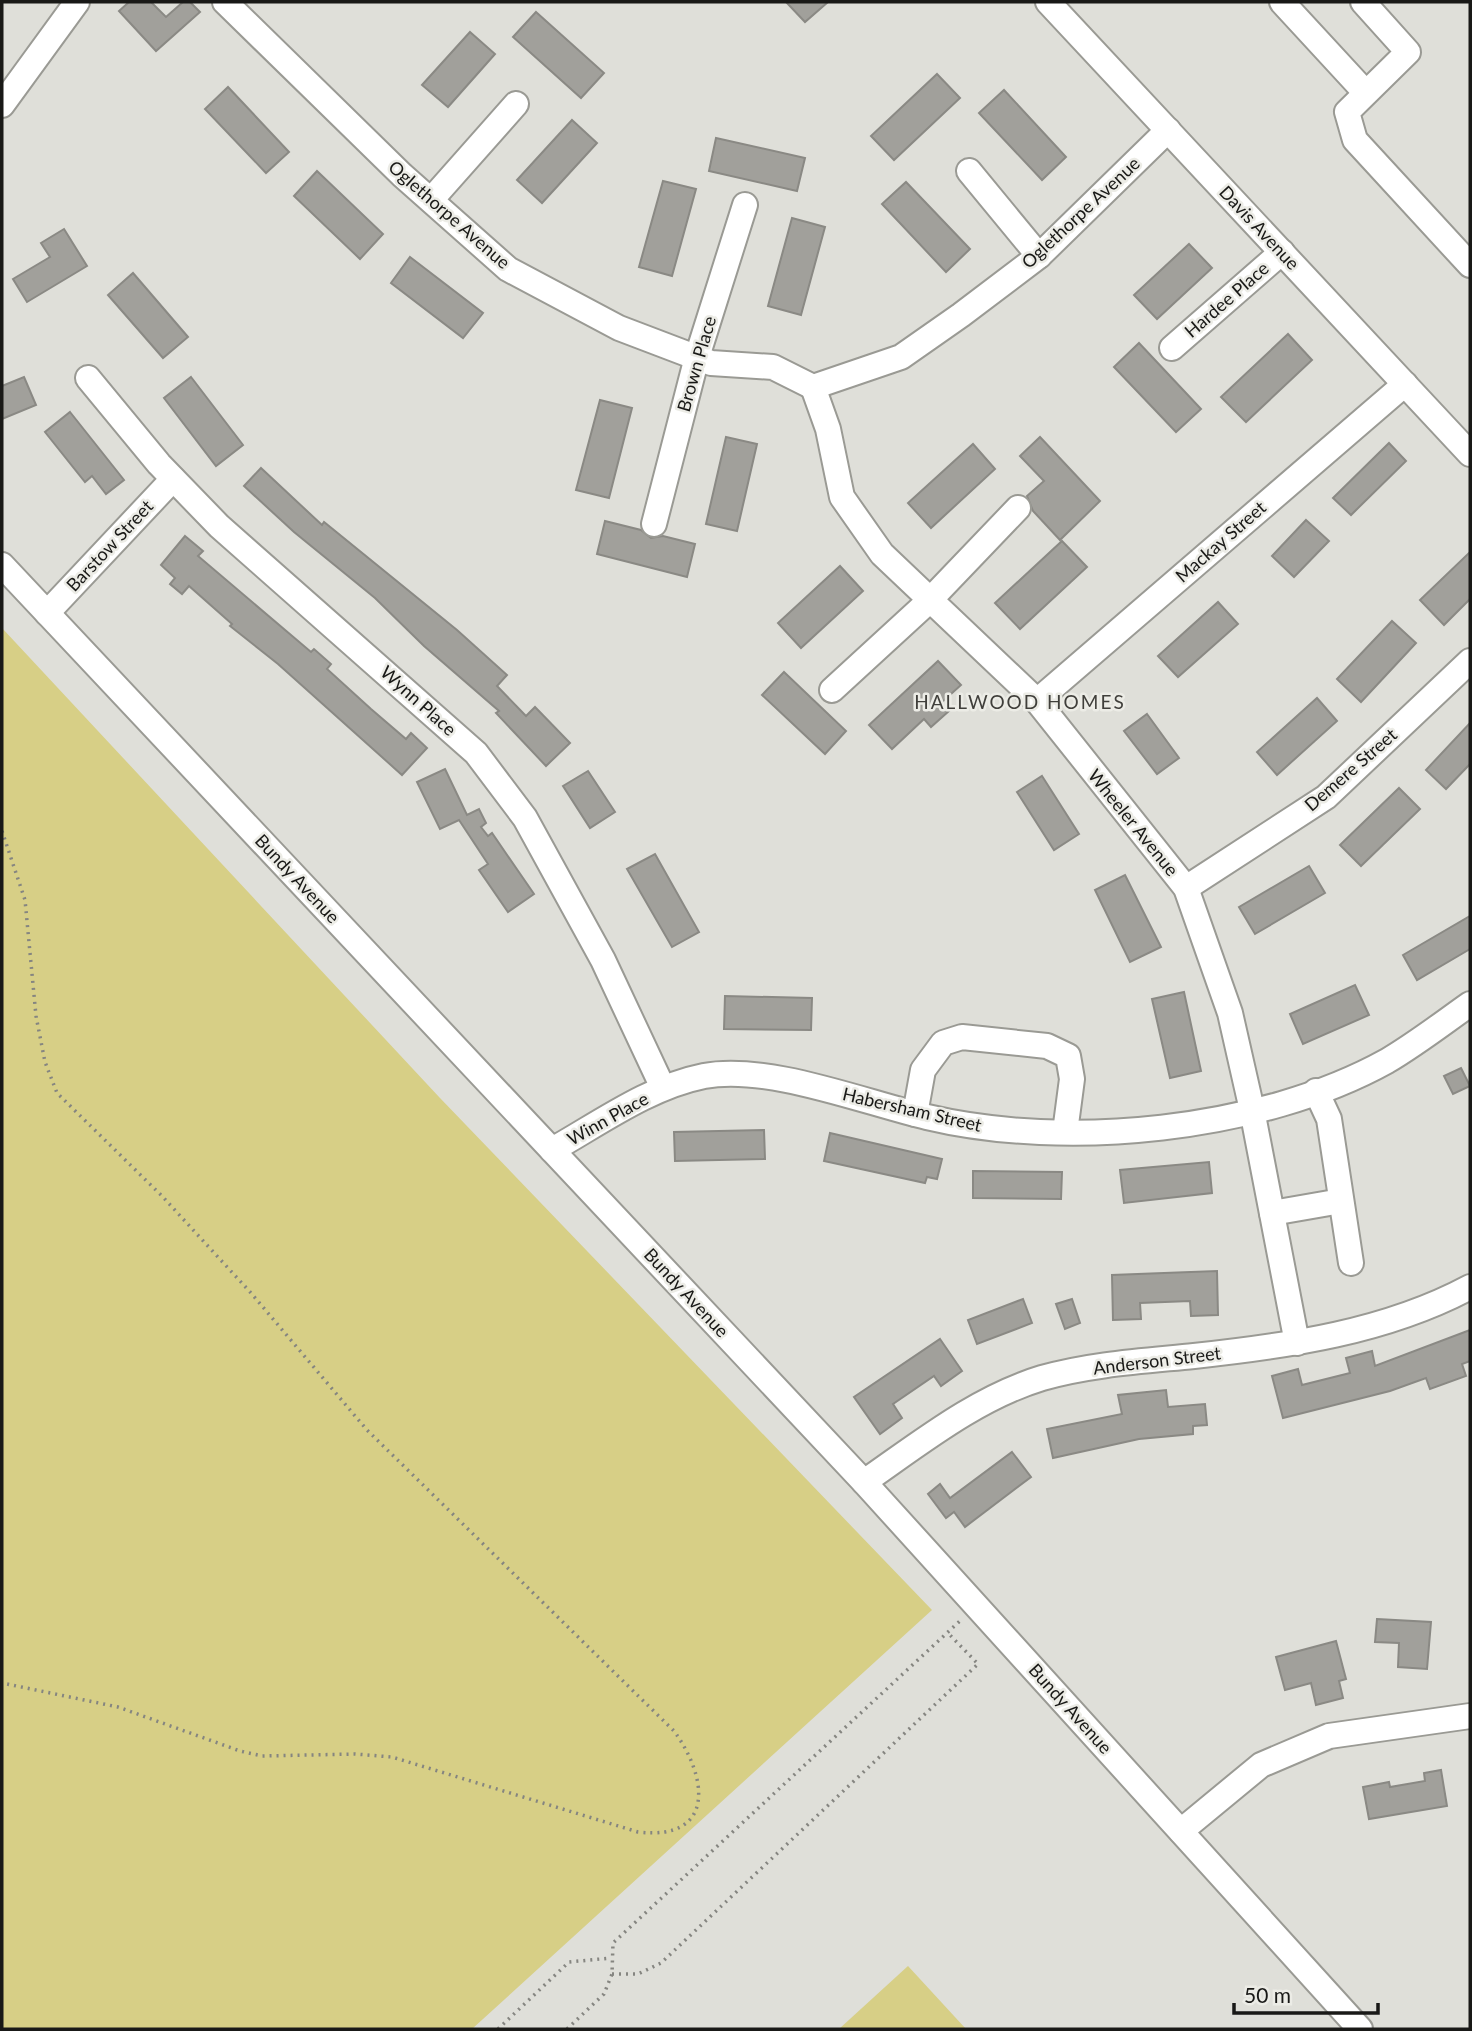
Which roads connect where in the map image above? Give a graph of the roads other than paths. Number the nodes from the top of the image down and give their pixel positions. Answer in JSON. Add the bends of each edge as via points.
{"nodes":[{"id":1,"x":77,"y":2,"type":"edge"},
{"id":2,"x":225,"y":2,"type":"edge"},
{"id":3,"x":1048,"y":2,"type":"edge"},
{"id":4,"x":1282,"y":2,"type":"edge"},
{"id":5,"x":1363,"y":2,"type":"edge"},
{"id":6,"x":1365,"y":92,"type":"junction"},
{"id":7,"x":516,"y":104,"type":"dead end"},
{"id":8,"x":2,"y":105,"type":"edge"},
{"id":9,"x":1168,"y":130,"type":"junction"},
{"id":10,"x":969,"y":171,"type":"dead end"},
{"id":11,"x":431,"y":200,"type":"junction"},
{"id":12,"x":745,"y":205,"type":"dead end"},
{"id":13,"x":1282,"y":252,"type":"junction"},
{"id":14,"x":1039,"y":256,"type":"junction"},
{"id":15,"x":1470,"y":265,"type":"edge"},
{"id":16,"x":1172,"y":348,"type":"dead end"},
{"id":17,"x":697,"y":358,"type":"junction"},
{"id":18,"x":88,"y":378,"type":"dead end"},
{"id":19,"x":1405,"y":384,"type":"junction"},
{"id":20,"x":813,"y":387,"type":"junction"},
{"id":21,"x":1470,"y":454,"type":"edge"},
{"id":22,"x":173,"y":479,"type":"junction"},
{"id":23,"x":1018,"y":508,"type":"dead end"},
{"id":24,"x":654,"y":524,"type":"dead end"},
{"id":25,"x":2,"y":565,"type":"edge"},
{"id":26,"x":929,"y":601,"type":"junction"},
{"id":27,"x":47,"y":613,"type":"junction"},
{"id":28,"x":1470,"y":661,"type":"edge"},
{"id":29,"x":832,"y":690,"type":"dead end"},
{"id":30,"x":1037,"y":701,"type":"junction"},
{"id":31,"x":1186,"y":888,"type":"junction"},
{"id":32,"x":1470,"y":1004,"type":"edge"},
{"id":33,"x":663,"y":1088,"type":"junction"},
{"id":34,"x":1316,"y":1091,"type":"junction"},
{"id":35,"x":1252,"y":1110,"type":"junction"},
{"id":36,"x":915,"y":1114,"type":"junction"},
{"id":37,"x":1065,"y":1132,"type":"junction"},
{"id":38,"x":552,"y":1150,"type":"junction"},
{"id":39,"x":1341,"y":1201,"type":"junction"},
{"id":40,"x":1272,"y":1213,"type":"junction"},
{"id":41,"x":1351,"y":1263,"type":"dead end"},
{"id":42,"x":1470,"y":1287,"type":"edge"},
{"id":43,"x":1297,"y":1343,"type":"junction"},
{"id":44,"x":864,"y":1482,"type":"junction"},
{"id":45,"x":1470,"y":1716,"type":"edge"},
{"id":46,"x":1181,"y":1831,"type":"junction"},
{"id":47,"x":1360,"y":2029,"type":"edge"}],
"edges":[{"from":1,"to":8,"type":"street"},
{"from":2,"to":11,"type":"street","name":"Oglethorpe Avenue"},
{"from":3,"to":9,"type":"street","name":"Davis Avenue"},
{"from":4,"to":6,"type":"street"},
{"from":5,"to":6,"type":"street","via":[[1408,52]]},
{"from":6,"to":15,"type":"street","via":[[1347,111],[1355,140]]},
{"from":7,"to":11,"type":"street"},
{"from":9,"to":13,"type":"street","name":"Davis Avenue"},
{"from":9,"to":14,"type":"street","name":"Oglethorpe Avenue"},
{"from":10,"to":14,"type":"street"},
{"from":11,"to":17,"type":"street","name":"Oglethorpe Avenue","via":[[508,269],[619,328]]},
{"from":12,"to":17,"type":"street","name":"Brown Place"},
{"from":13,"to":16,"type":"street","name":"Hardee Place"},
{"from":13,"to":19,"type":"street","name":"Davis Avenue"},
{"from":14,"to":20,"type":"street","name":"Oglethorpe Avenue","via":[[901,356]]},
{"from":17,"to":20,"type":"street","name":"Oglethorpe Avenue","via":[[773,367]]},
{"from":17,"to":24,"type":"street","name":"Brown Place"},
{"from":18,"to":22,"type":"street","name":"Wynn Place"},
{"from":19,"to":21,"type":"street","name":"Davis Avenue"},
{"from":19,"to":30,"type":"street","name":"Mackay Street"},
{"from":20,"to":26,"type":"street","name":"Wheeler Avenue","via":[[828,429],[842,497],[882,554]]},
{"from":22,"to":27,"type":"street","name":"Barstow Street"},
{"from":22,"to":33,"type":"street","name":"Wynn Place","via":[[268,571],[476,753],[525,818],[603,960]]},
{"from":23,"to":26,"type":"street"},
{"from":25,"to":27,"type":"street","name":"Bundy Avenue"},
{"from":26,"to":29,"type":"street"},
{"from":26,"to":30,"type":"street","name":"Wheeler Avenue"},
{"from":27,"to":38,"type":"street","name":"Bundy Avenue"},
{"from":28,"to":31,"type":"street","name":"Demere Street","via":[[1326,797]]},
{"from":30,"to":31,"type":"street","name":"Wheeler Avenue"},
{"from":31,"to":35,"type":"street","name":"Wheeler Avenue","via":[[1230,1013]]},
{"from":32,"to":34,"type":"street","name":"Habersham Street","via":[[1386,1061]]},
{"from":33,"to":36,"type":"street","name":"Habersham Street","via":[[706,1076],[754,1076]]},
{"from":33,"to":38,"type":"street","name":"Winn Place"},
{"from":34,"to":35,"type":"street","name":"Habersham Street"},
{"from":34,"to":39,"type":"street","via":[[1329,1119]]},
{"from":35,"to":37,"type":"street","name":"Habersham Street","via":[[1207,1122],[1096,1134]]},
{"from":35,"to":40,"type":"street","name":"Wheeler Avenue"},
{"from":36,"to":37,"type":"street","name":"Habersham Street","via":[[994,1129]]},
{"from":36,"to":37,"type":"street","via":[[923,1069],[943,1043],[962,1037],[1047,1046],[1068,1056],[1072,1079]]},
{"from":38,"to":44,"type":"street","name":"Bundy Avenue"},
{"from":39,"to":40,"type":"street"},
{"from":39,"to":41,"type":"street"},
{"from":40,"to":43,"type":"street","name":"Wheeler Avenue"},
{"from":42,"to":43,"type":"street","name":"Anderson Street","via":[[1436,1305]]},
{"from":43,"to":44,"type":"street","name":"Anderson Street","via":[[1115,1364],[1041,1379],[964,1413]]},
{"from":44,"to":46,"type":"street","name":"Bundy Avenue"},
{"from":45,"to":46,"type":"street","via":[[1329,1735],[1261,1765]]},
{"from":46,"to":47,"type":"street","name":"Bundy Avenue"}]}
